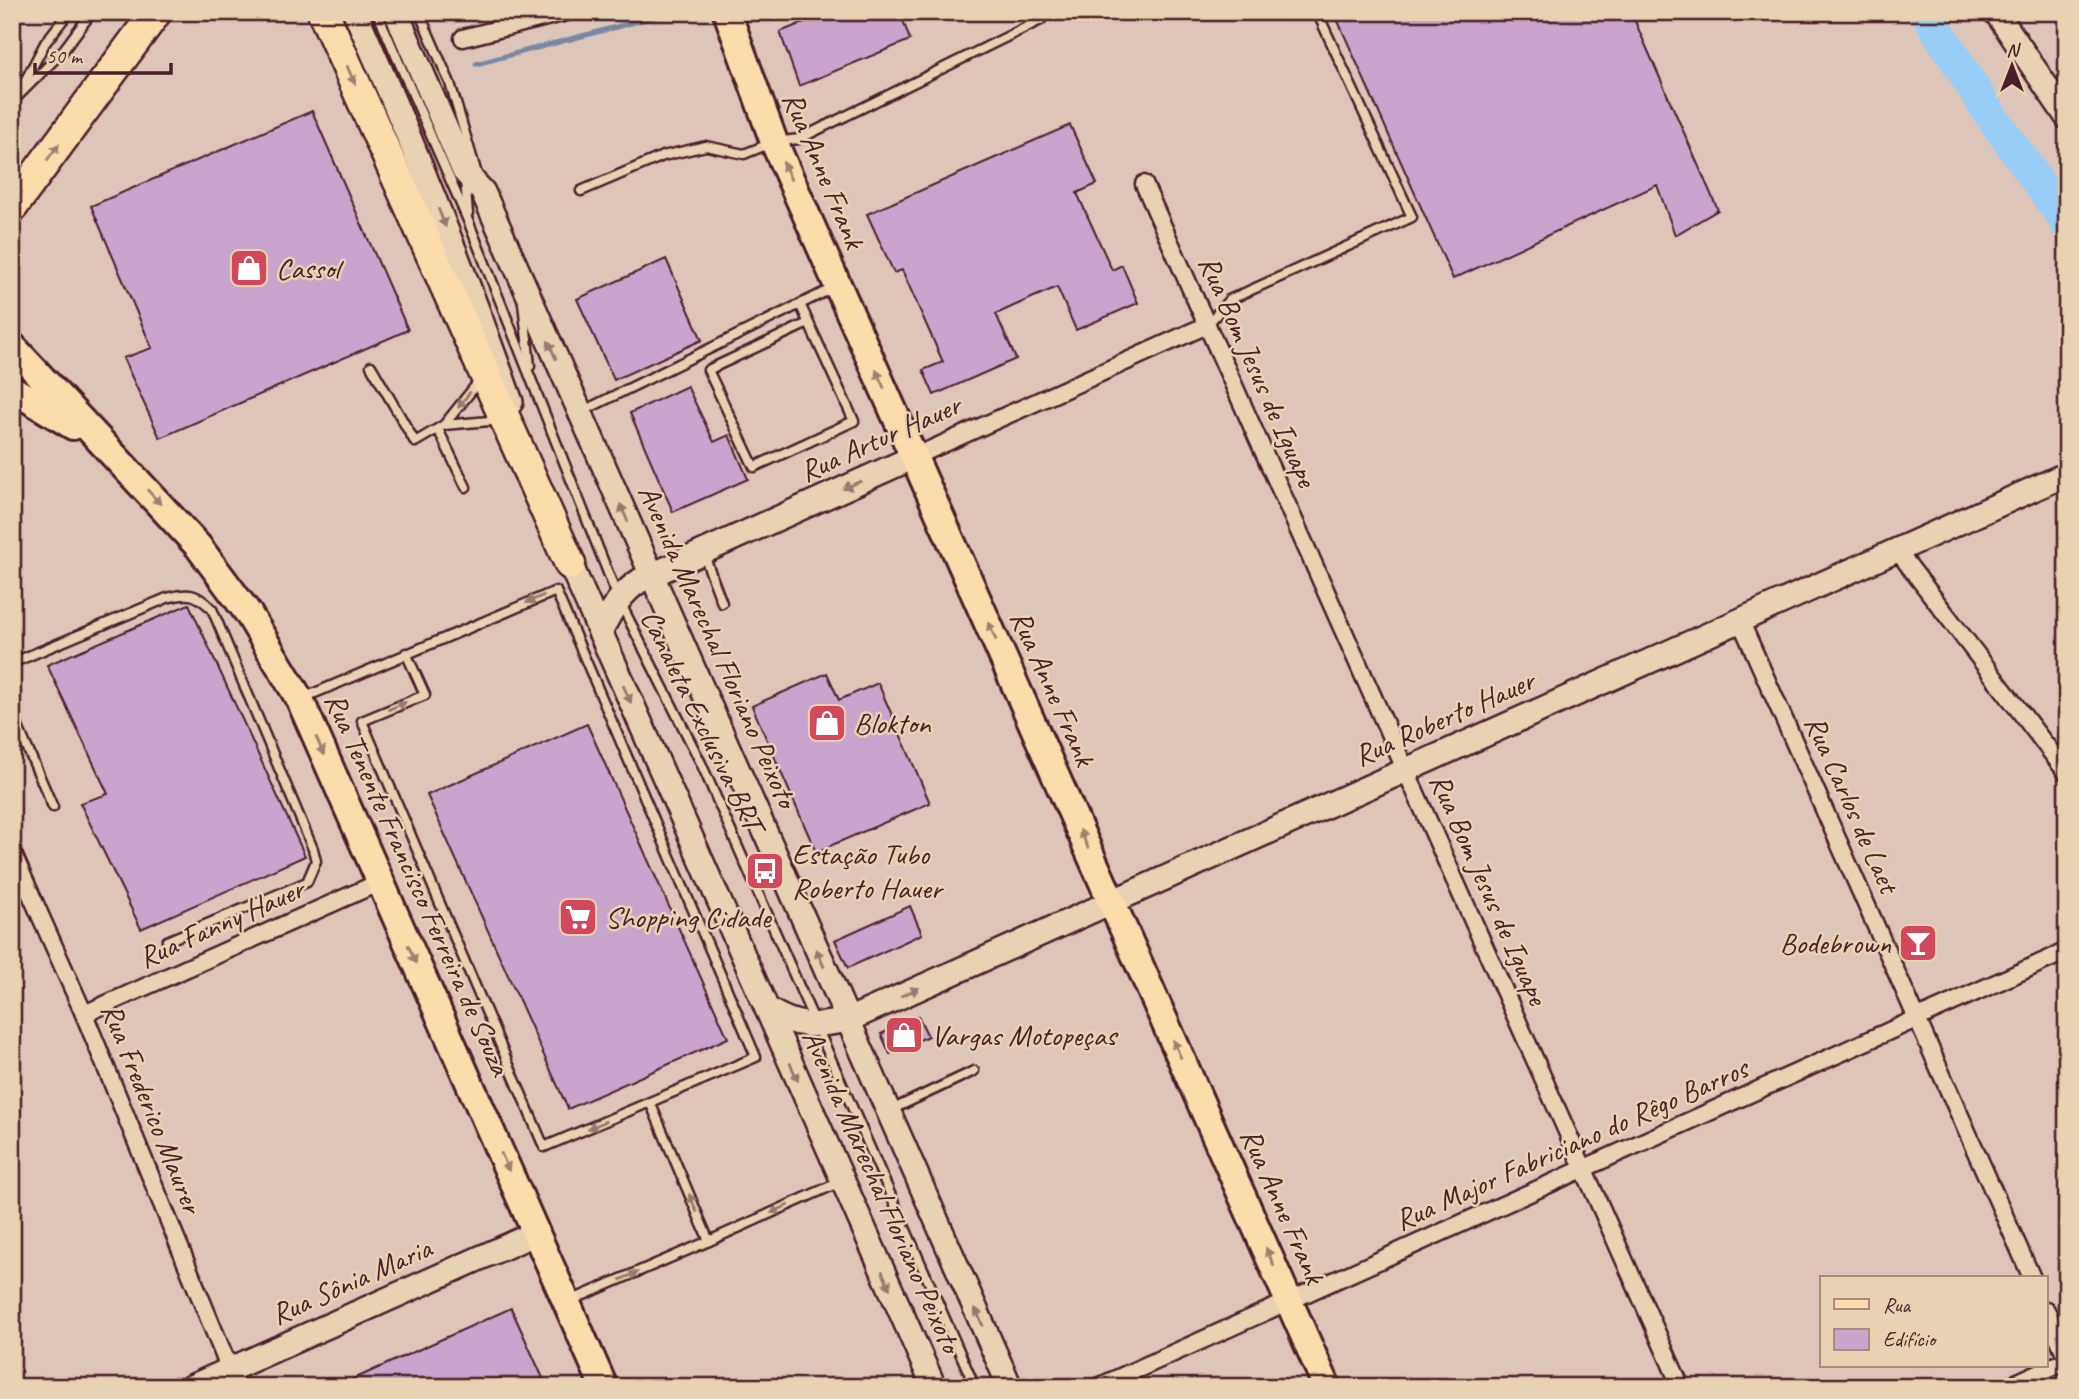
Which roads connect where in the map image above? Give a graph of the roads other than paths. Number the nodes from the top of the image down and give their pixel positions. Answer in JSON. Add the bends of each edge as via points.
{"nodes":[{"id":1,"x":69,"y":12,"type":"edge"},
{"id":2,"x":92,"y":12,"type":"edge"},
{"id":3,"x":156,"y":12,"type":"edge"},
{"id":4,"x":323,"y":12,"type":"edge"},
{"id":5,"x":355,"y":12,"type":"edge"},
{"id":6,"x":377,"y":12,"type":"edge"},
{"id":7,"x":396,"y":12,"type":"edge"},
{"id":8,"x":419,"y":12,"type":"edge"},
{"id":9,"x":566,"y":12,"type":"edge"},
{"id":10,"x":727,"y":12,"type":"edge"},
{"id":11,"x":1317,"y":12,"type":"edge"},
{"id":12,"x":1996,"y":12,"type":"edge"},
{"id":13,"x":1041,"y":20,"type":"dead end"},
{"id":14,"x":463,"y":38,"type":"dead end"},
{"id":15,"x":15,"y":99,"type":"edge"},
{"id":16,"x":416,"y":101,"type":"junction"},
{"id":17,"x":2067,"y":117,"type":"edge"},
{"id":18,"x":454,"y":124,"type":"junction"},
{"id":19,"x":774,"y":142,"type":"junction"},
{"id":20,"x":421,"y":166,"type":"junction"},
{"id":21,"x":464,"y":171,"type":"junction"},
{"id":22,"x":1144,"y":184,"type":"dead end"},
{"id":23,"x":581,"y":191,"type":"dead end"},
{"id":24,"x":483,"y":192,"type":"junction"},
{"id":25,"x":12,"y":207,"type":"edge"},
{"id":26,"x":469,"y":223,"type":"junction"},
{"id":27,"x":419,"y":227,"type":"junction"},
{"id":28,"x":520,"y":275,"type":"junction"},
{"id":29,"x":838,"y":286,"type":"junction"},
{"id":30,"x":800,"y":304,"type":"junction"},
{"id":31,"x":808,"y":323,"type":"junction"},
{"id":32,"x":1207,"y":325,"type":"junction"},
{"id":33,"x":12,"y":346,"type":"edge"},
{"id":34,"x":371,"y":366,"type":"dead end"},
{"id":35,"x":485,"y":375,"type":"junction"},
{"id":36,"x":531,"y":376,"type":"junction"},
{"id":37,"x":12,"y":389,"type":"edge"},
{"id":38,"x":580,"y":412,"type":"junction"},
{"id":39,"x":505,"y":419,"type":"junction"},
{"id":40,"x":441,"y":427,"type":"junction"},
{"id":41,"x":107,"y":448,"type":"junction"},
{"id":42,"x":914,"y":457,"type":"junction"},
{"id":43,"x":2067,"y":474,"type":"edge"},
{"id":44,"x":466,"y":487,"type":"dead end"},
{"id":45,"x":1897,"y":550,"type":"junction"},
{"id":46,"x":703,"y":552,"type":"junction"},
{"id":47,"x":569,"y":564,"type":"junction"},
{"id":48,"x":652,"y":575,"type":"junction"},
{"id":49,"x":618,"y":598,"type":"junction"},
{"id":50,"x":722,"y":603,"type":"dead end"},
{"id":51,"x":1740,"y":620,"type":"junction"},
{"id":52,"x":600,"y":632,"type":"junction"},
{"id":53,"x":406,"y":653,"type":"junction"},
{"id":54,"x":12,"y":663,"type":"edge"},
{"id":55,"x":300,"y":699,"type":"junction"},
{"id":56,"x":12,"y":713,"type":"edge"},
{"id":57,"x":15,"y":728,"type":"edge"},
{"id":58,"x":1405,"y":770,"type":"junction"},
{"id":59,"x":2067,"y":773,"type":"edge"},
{"id":60,"x":54,"y":807,"type":"dead end"},
{"id":61,"x":12,"y":852,"type":"edge"},
{"id":62,"x":380,"y":882,"type":"junction"},
{"id":63,"x":1112,"y":902,"type":"junction"},
{"id":64,"x":167,"y":941,"type":"dead end"},
{"id":65,"x":2067,"y":951,"type":"edge"},
{"id":66,"x":767,"y":1009,"type":"junction"},
{"id":67,"x":84,"y":1014,"type":"junction"},
{"id":68,"x":1917,"y":1019,"type":"junction"},
{"id":69,"x":848,"y":1020,"type":"junction"},
{"id":70,"x":817,"y":1026,"type":"junction"},
{"id":71,"x":974,"y":1071,"type":"dead end"},
{"id":72,"x":650,"y":1102,"type":"junction"},
{"id":73,"x":888,"y":1111,"type":"junction"},
{"id":74,"x":1583,"y":1168,"type":"junction"},
{"id":75,"x":842,"y":1180,"type":"junction"},
{"id":76,"x":536,"y":1233,"type":"junction"},
{"id":77,"x":709,"y":1241,"type":"junction"},
{"id":78,"x":2031,"y":1276,"type":"edge"},
{"id":79,"x":1289,"y":1301,"type":"junction"},
{"id":80,"x":566,"y":1302,"type":"junction"},
{"id":81,"x":2048,"y":1315,"type":"edge"},
{"id":82,"x":2067,"y":1359,"type":"edge"},
{"id":83,"x":2048,"y":1368,"type":"edge"},
{"id":84,"x":2048,"y":1368,"type":"edge"},
{"id":85,"x":233,"y":1378,"type":"edge"},
{"id":86,"x":191,"y":1387,"type":"edge"},
{"id":87,"x":604,"y":1387,"type":"edge"},
{"id":88,"x":934,"y":1387,"type":"edge"},
{"id":89,"x":975,"y":1387,"type":"edge"},
{"id":90,"x":1010,"y":1387,"type":"edge"},
{"id":91,"x":1098,"y":1387,"type":"edge"},
{"id":92,"x":1327,"y":1387,"type":"edge"},
{"id":93,"x":1681,"y":1387,"type":"edge"},
{"id":94,"x":2007,"y":1387,"type":"edge"}],
"edges":[{"from":1,"to":15,"type":"lane"},
{"from":2,"to":15,"type":"lane","via":[[62,52]]},
{"from":25,"to":3,"type":"highway","one_way":true},
{"from":4,"to":27,"type":"highway","one_way":true},
{"from":5,"to":16,"type":"street","name":"Avenida Marechal Floriano Peixoto"},
{"from":6,"to":16,"type":"lane","name":"Canaleta Exclusiva BRT"},
{"from":7,"to":16,"type":"street","name":"Avenida Marechal Floriano Peixoto"},
{"from":8,"to":18,"type":"lane","via":[[450,83]]},
{"from":9,"to":14,"type":"street"},
{"from":10,"to":19,"type":"main road","name":"Rua Anne Frank"},
{"from":11,"to":32,"type":"lane","via":[[1412,217],[1229,300]]},
{"from":12,"to":17,"type":"street"},
{"from":13,"to":19,"type":"lane","via":[[799,139]]},
{"from":16,"to":18,"type":"street","name":"Avenida Marechal Floriano Peixoto"},
{"from":16,"to":20,"type":"street","name":"Avenida Marechal Floriano Peixoto"},
{"from":16,"to":26,"type":"lane","name":"Canaleta Exclusiva BRT"},
{"from":18,"to":21,"type":"street","name":"Avenida Marechal Floriano Peixoto"},
{"from":18,"to":24,"type":"lane"},
{"from":19,"to":23,"type":"lane","via":[[744,154],[706,146],[663,156]]},
{"from":29,"to":19,"type":"main road","name":"Rua Anne Frank","one_way":true},
{"from":20,"to":27,"type":"street"},
{"from":20,"to":47,"type":"street","name":"Avenida Marechal Floriano Peixoto","one_way":true,"via":[[480,313]]},
{"from":21,"to":24,"type":"street","name":"Avenida Marechal Floriano Peixoto"},
{"from":21,"to":26,"type":"lane","name":"Canaleta Exclusiva BRT"},
{"from":22,"to":32,"type":"street","name":"Rua Bom Jesus de Iguape"},
{"from":24,"to":28,"type":"street","name":"Avenida Marechal Floriano Peixoto"},
{"from":26,"to":36,"type":"lane","name":"Canaleta Exclusiva BRT"},
{"from":27,"to":35,"type":"highway"},
{"from":28,"to":36,"type":"lane","name":"Canaleta Exclusiva BRT"},
{"from":38,"to":28,"type":"street","name":"Avenida Marechal Floriano Peixoto","one_way":true},
{"from":29,"to":30,"type":"lane"},
{"from":42,"to":29,"type":"main road","name":"Rua Anne Frank","one_way":true},
{"from":30,"to":31,"type":"lane"},
{"from":30,"to":38,"type":"lane"},
{"from":31,"to":31,"type":"lane","via":[[854,421],[754,467],[708,370]]},
{"from":32,"to":42,"type":"street","name":"Rua Artur Hauer"},
{"from":32,"to":58,"type":"street","name":"Rua Bom Jesus de Iguape"},
{"from":33,"to":41,"type":"main road","name":"Rua Tenente Francisco Ferreira de Souza"},
{"from":34,"to":40,"type":"lane","via":[[415,442]]},
{"from":35,"to":39,"type":"highway"},
{"from":35,"to":40,"type":"lane","one_way":true},
{"from":36,"to":49,"type":"lane","name":"Canaleta Exclusiva BRT"},
{"from":37,"to":41,"type":"main road","name":"Rua Tenente Francisco Ferreira de Souza"},
{"from":48,"to":38,"type":"street","name":"Avenida Marechal Floriano Peixoto","one_way":true},
{"from":39,"to":40,"type":"lane"},
{"from":39,"to":47,"type":"highway"},
{"from":40,"to":44,"type":"lane"},
{"from":41,"to":55,"type":"main road","name":"Rua Tenente Francisco Ferreira de Souza","one_way":true,"via":[[225,580]]},
{"from":42,"to":46,"type":"street","name":"Rua Artur Hauer","one_way":true},
{"from":63,"to":42,"type":"main road","name":"Rua Anne Frank","one_way":true},
{"from":43,"to":45,"type":"street","name":"Rua Roberto Hauer"},
{"from":45,"to":51,"type":"street","name":"Rua Roberto Hauer"},
{"from":45,"to":59,"type":"street"},
{"from":46,"to":48,"type":"street","name":"Rua Artur Hauer"},
{"from":46,"to":50,"type":"lane"},
{"from":47,"to":52,"type":"street","name":"Avenida Marechal Floriano Peixoto"},
{"from":48,"to":49,"type":"street","name":"Rua Artur Hauer","via":[[628,587]]},
{"from":69,"to":48,"type":"street","name":"Avenida Marechal Floriano Peixoto","one_way":true},
{"from":49,"to":52,"type":"street","name":"Rua Artur Hauer"},
{"from":49,"to":70,"type":"lane","name":"Canaleta Exclusiva BRT","via":[[701,763]]},
{"from":51,"to":58,"type":"street","name":"Rua Roberto Hauer"},
{"from":51,"to":68,"type":"street","name":"Rua Carlos de Laet"},
{"from":52,"to":66,"type":"street","name":"Avenida Marechal Floriano Peixoto","one_way":true},
{"from":53,"to":55,"type":"lane"},
{"from":72,"to":53,"type":"lane","one_way":true,"via":[[544,1147],[362,721],[425,695]]},
{"from":72,"to":53,"type":"lane","one_way":true,"via":[[756,1057],[556,590]]},
{"from":54,"to":64,"type":"lane","via":[[167,597],[185,593],[201,597],[212,609],[316,861],[307,882]]},
{"from":55,"to":62,"type":"main road","name":"Rua Tenente Francisco Ferreira de Souza","one_way":true},
{"from":56,"to":57,"type":"lane"},
{"from":57,"to":60,"type":"lane"},
{"from":58,"to":63,"type":"street","name":"Rua Roberto Hauer"},
{"from":58,"to":74,"type":"street","name":"Rua Bom Jesus de Iguape"},
{"from":61,"to":67,"type":"street","name":"Rua Frederico Maurer"},
{"from":62,"to":67,"type":"street","name":"Rua Fanny Hauer"},
{"from":62,"to":76,"type":"main road","name":"Rua Tenente Francisco Ferreira de Souza","one_way":true},
{"from":69,"to":63,"type":"street","name":"Rua Roberto Hauer","one_way":true},
{"from":79,"to":63,"type":"main road","name":"Rua Anne Frank","one_way":true},
{"from":65,"to":68,"type":"street","name":"Rua Major Fabriciano do Rêgo Barros"},
{"from":66,"to":70,"type":"street","via":[[799,1025]]},
{"from":66,"to":75,"type":"street","name":"Avenida Marechal Floriano Peixoto","one_way":true},
{"from":67,"to":85,"type":"street","name":"Rua Frederico Maurer"},
{"from":68,"to":74,"type":"street","name":"Rua Major Fabriciano do Rêgo Barros"},
{"from":68,"to":78,"type":"street","name":"Rua Carlos de Laet"},
{"from":69,"to":70,"type":"street","name":"Rua Roberto Hauer"},
{"from":69,"to":73,"type":"street","name":"Avenida Marechal Floriano Peixoto"},
{"from":70,"to":89,"type":"lane","name":"Canaleta Exclusiva BRT"},
{"from":71,"to":73,"type":"lane"},
{"from":77,"to":72,"type":"lane","one_way":true},
{"from":90,"to":73,"type":"street","name":"Avenida Marechal Floriano Peixoto","one_way":true},
{"from":74,"to":79,"type":"street","name":"Rua Major Fabriciano do Rêgo Barros"},
{"from":74,"to":93,"type":"street","name":"Rua Bom Jesus de Iguape"},
{"from":75,"to":77,"type":"lane","one_way":true},
{"from":75,"to":88,"type":"street","name":"Avenida Marechal Floriano Peixoto","one_way":true},
{"from":76,"to":80,"type":"main road","name":"Rua Tenente Francisco Ferreira de Souza"},
{"from":76,"to":85,"type":"street","name":"Rua Sônia Maria"},
{"from":80,"to":77,"type":"lane","one_way":true},
{"from":79,"to":91,"type":"street","name":"Rua Major Fabriciano do Rêgo Barros"},
{"from":79,"to":92,"type":"main road","name":"Rua Anne Frank"},
{"from":80,"to":87,"type":"main road","name":"Rua Tenente Francisco Ferreira de Souza"},
{"from":81,"to":82,"type":"street"},
{"from":82,"to":83,"type":"street"},
{"from":84,"to":94,"type":"street"},
{"from":85,"to":86,"type":"street","name":"Rua Sônia Maria"}]}
